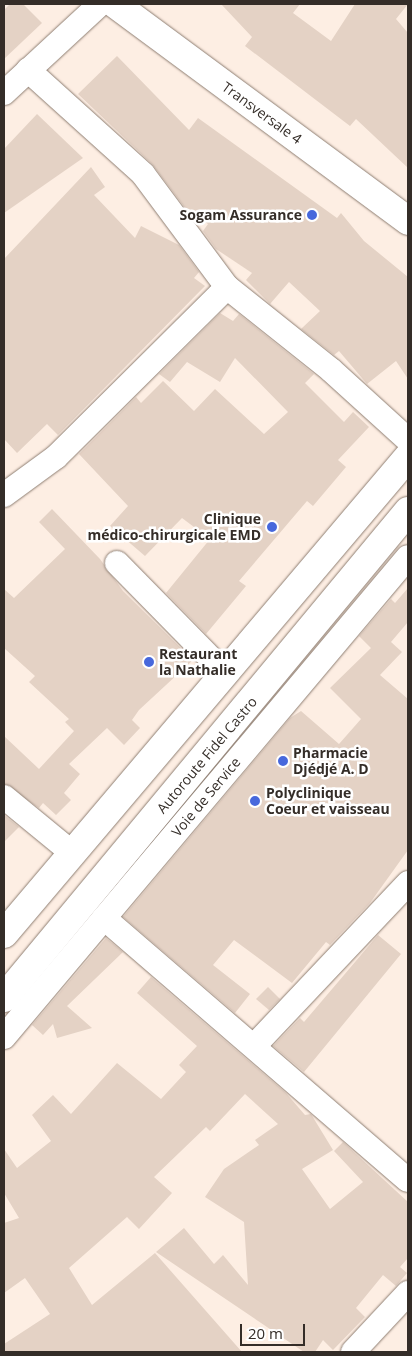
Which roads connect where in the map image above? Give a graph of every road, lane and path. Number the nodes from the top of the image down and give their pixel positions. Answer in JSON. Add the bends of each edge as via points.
{"nodes":[{"id":1,"x":100,"y":4,"type":"edge"},
{"id":2,"x":115,"y":4,"type":"edge"},
{"id":3,"x":28,"y":70,"type":"junction"},
{"id":4,"x":4,"y":93,"type":"edge"},
{"id":5,"x":408,"y":221,"type":"edge"},
{"id":6,"x":227,"y":287,"type":"junction"},
{"id":7,"x":408,"y":440,"type":"edge"},
{"id":8,"x":408,"y":457,"type":"edge"},
{"id":9,"x":4,"y":495,"type":"edge"},
{"id":10,"x":408,"y":511,"type":"edge"},
{"id":11,"x":382,"y":544,"type":"junction"},
{"id":12,"x":406,"y":560,"type":"edge"},
{"id":13,"x":118,"y":564,"type":"dead end"},
{"id":14,"x":222,"y":671,"type":"junction"},
{"id":15,"x":273,"y":676,"type":"junction"},
{"id":16,"x":294,"y":693,"type":"junction"},
{"id":17,"x":4,"y":797,"type":"edge"},
{"id":18,"x":71,"y":852,"type":"junction"},
{"id":19,"x":408,"y":883,"type":"edge"},
{"id":20,"x":104,"y":918,"type":"junction"},
{"id":21,"x":4,"y":934,"type":"edge"},
{"id":22,"x":4,"y":998,"type":"edge"},
{"id":23,"x":4,"y":1036,"type":"edge"},
{"id":24,"x":255,"y":1045,"type":"junction"},
{"id":25,"x":408,"y":1180,"type":"edge"},
{"id":26,"x":408,"y":1292,"type":"edge"},
{"id":27,"x":353,"y":1352,"type":"edge"}],
"edges":[{"from":1,"to":3,"type":"street"},
{"from":2,"to":5,"type":"main road","name":"Transversale 4"},
{"from":3,"to":4,"type":"street"},
{"from":3,"to":6,"type":"street","via":[[143,174]]},
{"from":6,"to":7,"type":"street","via":[[331,370]]},
{"from":6,"to":9,"type":"street","via":[[56,457]]},
{"from":8,"to":14,"type":"main road"},
{"from":10,"to":11,"type":"main road","name":"Autoroute Fidel Castro"},
{"from":11,"to":12,"type":"street"},
{"from":11,"to":15,"type":"main road","name":"Autoroute Fidel Castro"},
{"from":12,"to":16,"type":"street","name":"Voie de Service"},
{"from":13,"to":14,"type":"street"},
{"from":14,"to":18,"type":"main road"},
{"from":15,"to":16,"type":"street"},
{"from":15,"to":22,"type":"main road","name":"Autoroute Fidel Castro"},
{"from":16,"to":20,"type":"street","name":"Voie de Service"},
{"from":17,"to":18,"type":"street"},
{"from":18,"to":21,"type":"main road"},
{"from":19,"to":24,"type":"street"},
{"from":20,"to":23,"type":"street","name":"Voie de Service"},
{"from":20,"to":24,"type":"street"},
{"from":24,"to":25,"type":"street"},
{"from":26,"to":27,"type":"street"}]}
